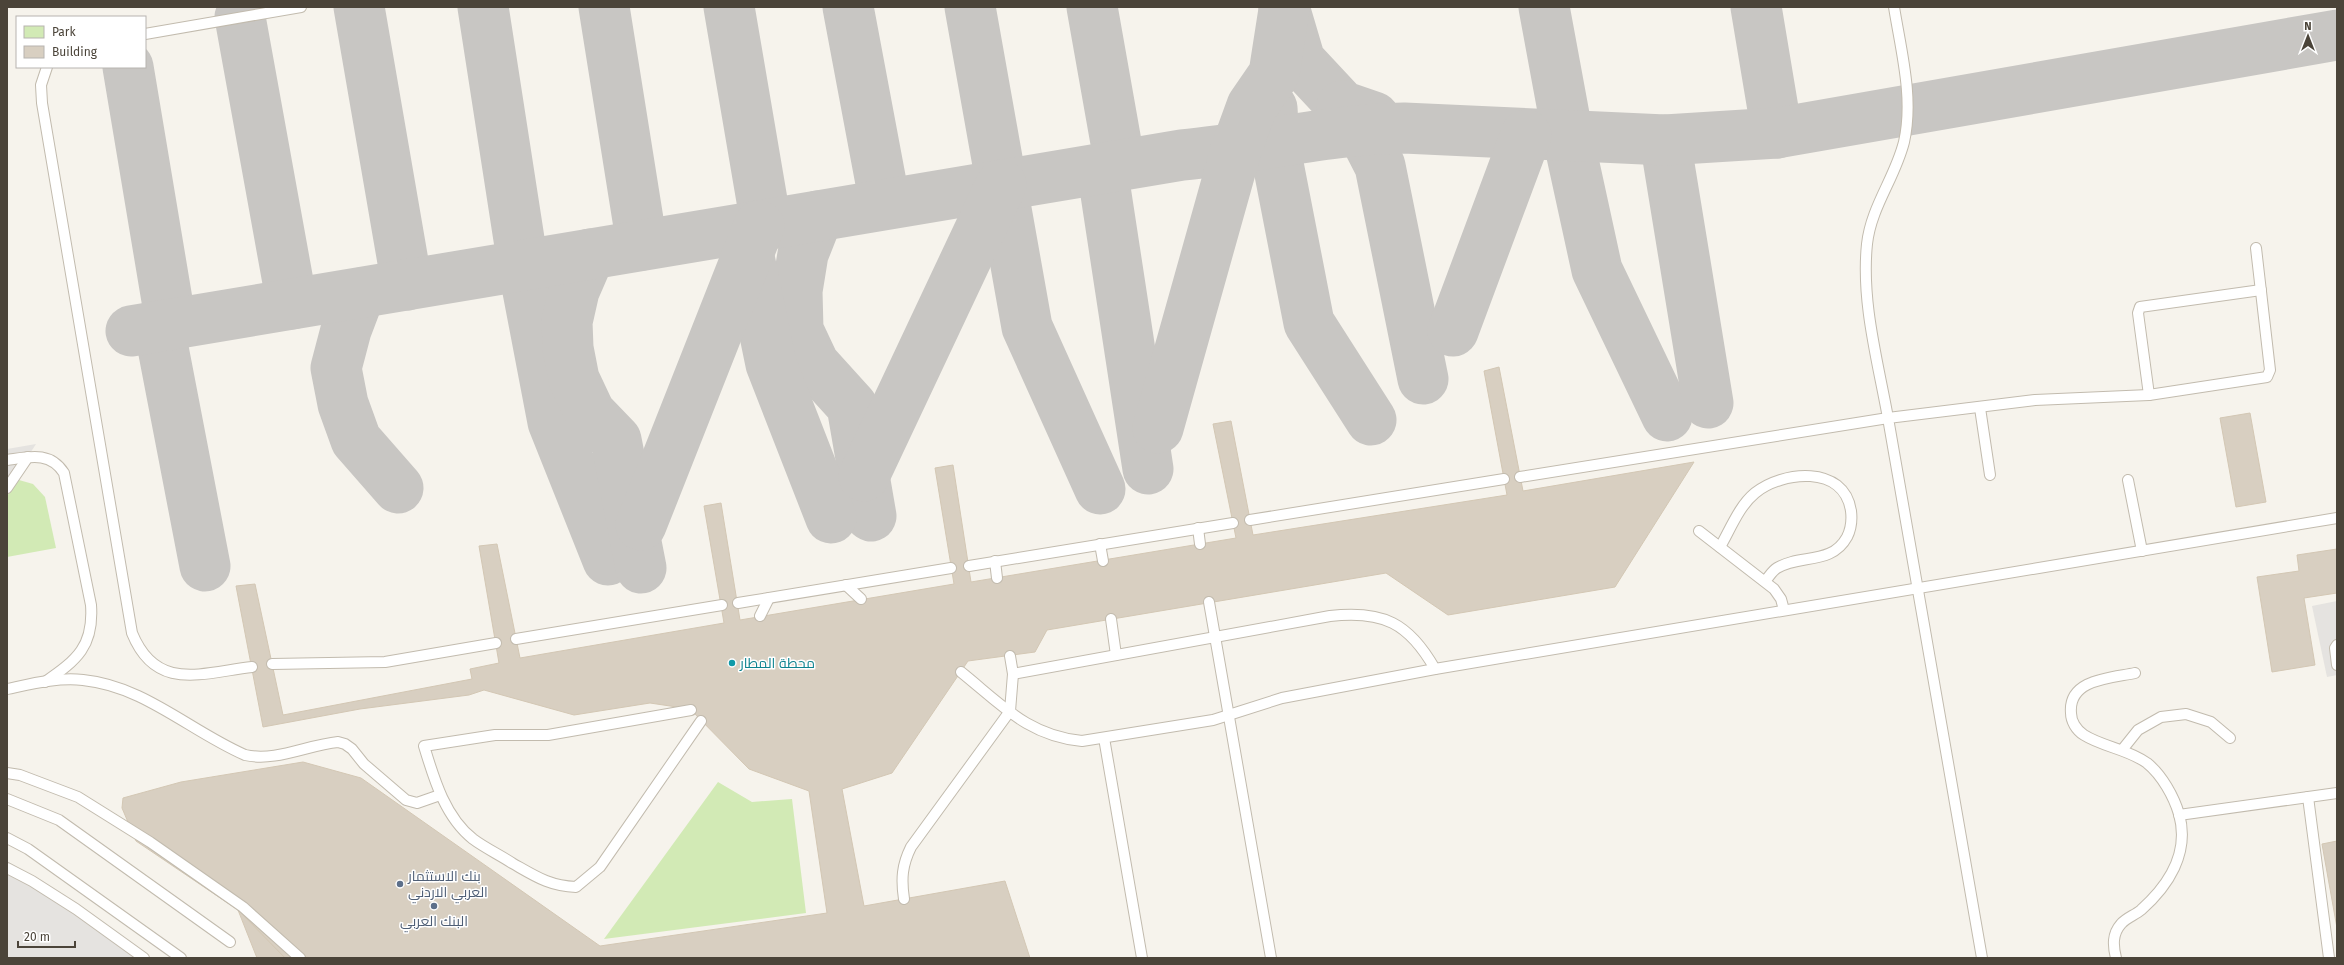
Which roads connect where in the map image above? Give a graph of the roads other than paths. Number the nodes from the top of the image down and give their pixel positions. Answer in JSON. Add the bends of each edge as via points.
{"nodes":[{"id":1,"x":301,"y":7,"type":"edge"},
{"id":2,"x":1894,"y":7,"type":"edge"},
{"id":3,"x":146,"y":34,"type":"edge"},
{"id":4,"x":47,"y":68,"type":"edge"},
{"id":5,"x":2256,"y":248,"type":"dead end"},
{"id":6,"x":2261,"y":290,"type":"junction"},
{"id":7,"x":2149,"y":395,"type":"junction"},
{"id":8,"x":1980,"y":408,"type":"junction"},
{"id":9,"x":1888,"y":418,"type":"junction"},
{"id":10,"x":28,"y":457,"type":"junction"},
{"id":11,"x":7,"y":460,"type":"edge"},
{"id":12,"x":1990,"y":475,"type":"dead end"},
{"id":13,"x":1520,"y":477,"type":"dead end"},
{"id":14,"x":1504,"y":479,"type":"dead end"},
{"id":15,"x":2128,"y":480,"type":"dead end"},
{"id":16,"x":7,"y":488,"type":"edge"},
{"id":17,"x":2337,"y":518,"type":"edge"},
{"id":18,"x":1250,"y":520,"type":"dead end"},
{"id":19,"x":1233,"y":523,"type":"dead end"},
{"id":20,"x":1198,"y":528,"type":"junction"},
{"id":21,"x":1699,"y":531,"type":"dead end"},
{"id":22,"x":1100,"y":544,"type":"junction"},
{"id":23,"x":1200,"y":544,"type":"dead end"},
{"id":24,"x":1720,"y":547,"type":"junction"},
{"id":25,"x":2142,"y":551,"type":"junction"},
{"id":26,"x":995,"y":561,"type":"junction"},
{"id":27,"x":1103,"y":561,"type":"dead end"},
{"id":28,"x":969,"y":566,"type":"dead end"},
{"id":29,"x":951,"y":568,"type":"dead end"},
{"id":30,"x":997,"y":578,"type":"dead end"},
{"id":31,"x":1765,"y":581,"type":"junction"},
{"id":32,"x":846,"y":586,"type":"junction"},
{"id":33,"x":1918,"y":589,"type":"junction"},
{"id":34,"x":769,"y":598,"type":"junction"},
{"id":35,"x":861,"y":599,"type":"dead end"},
{"id":36,"x":1209,"y":602,"type":"dead end"},
{"id":37,"x":738,"y":603,"type":"dead end"},
{"id":38,"x":722,"y":605,"type":"dead end"},
{"id":39,"x":1784,"y":610,"type":"junction"},
{"id":40,"x":760,"y":616,"type":"dead end"},
{"id":41,"x":1111,"y":619,"type":"dead end"},
{"id":42,"x":1214,"y":637,"type":"junction"},
{"id":43,"x":516,"y":639,"type":"dead end"},
{"id":44,"x":496,"y":642,"type":"dead end"},
{"id":45,"x":2337,"y":645,"type":"edge"},
{"id":46,"x":1116,"y":655,"type":"junction"},
{"id":47,"x":1010,"y":656,"type":"dead end"},
{"id":48,"x":272,"y":664,"type":"dead end"},
{"id":49,"x":2337,"y":665,"type":"edge"},
{"id":50,"x":252,"y":667,"type":"dead end"},
{"id":51,"x":1435,"y":670,"type":"junction"},
{"id":52,"x":962,"y":672,"type":"dead end"},
{"id":53,"x":2135,"y":673,"type":"dead end"},
{"id":54,"x":1013,"y":674,"type":"junction"},
{"id":55,"x":45,"y":682,"type":"junction"},
{"id":56,"x":7,"y":689,"type":"edge"},
{"id":57,"x":691,"y":710,"type":"dead end"},
{"id":58,"x":1010,"y":711,"type":"junction"},
{"id":59,"x":1229,"y":717,"type":"junction"},
{"id":60,"x":701,"y":721,"type":"dead end"},
{"id":61,"x":1104,"y":738,"type":"junction"},
{"id":62,"x":2230,"y":738,"type":"dead end"},
{"id":63,"x":2122,"y":750,"type":"junction"},
{"id":64,"x":7,"y":773,"type":"edge"},
{"id":65,"x":2337,"y":793,"type":"edge"},
{"id":66,"x":440,"y":795,"type":"junction"},
{"id":67,"x":2308,"y":797,"type":"junction"},
{"id":68,"x":7,"y":799,"type":"edge"},
{"id":69,"x":2179,"y":815,"type":"junction"},
{"id":70,"x":7,"y":838,"type":"edge"},
{"id":71,"x":7,"y":868,"type":"edge"},
{"id":72,"x":904,"y":899,"type":"dead end"},
{"id":73,"x":230,"y":942,"type":"dead end"},
{"id":74,"x":144,"y":958,"type":"edge"},
{"id":75,"x":181,"y":958,"type":"edge"},
{"id":76,"x":300,"y":958,"type":"edge"},
{"id":77,"x":1142,"y":958,"type":"edge"},
{"id":78,"x":1271,"y":958,"type":"edge"},
{"id":79,"x":1982,"y":958,"type":"edge"},
{"id":80,"x":2116,"y":958,"type":"edge"},
{"id":81,"x":2329,"y":958,"type":"edge"}],
"edges":[{"from":1,"to":3,"type":"lane"},
{"from":2,"to":9,"type":"lane","via":[[1908,110],[1904,143],[1876,207],[1867,243],[1866,280]]},
{"from":4,"to":50,"type":"lane","via":[[41,85],[42,103],[132,633],[139,650],[151,664],[168,672],[186,675]]},
{"from":5,"to":6,"type":"lane"},
{"from":6,"to":7,"type":"lane","via":[[2270,370],[2267,377]]},
{"from":6,"to":7,"type":"lane","via":[[2140,306],[2138,313]]},
{"from":7,"to":8,"type":"lane","via":[[2070,398]]},
{"from":8,"to":9,"type":"lane"},
{"from":8,"to":12,"type":"lane"},
{"from":9,"to":13,"type":"lane"},
{"from":9,"to":33,"type":"lane"},
{"from":10,"to":11,"type":"lane"},
{"from":10,"to":16,"type":"lane"},
{"from":10,"to":55,"type":"lane","via":[[50,458],[58,463],[64,473],[92,622],[89,638],[79,655],[69,666]]},
{"from":14,"to":18,"type":"lane"},
{"from":15,"to":25,"type":"lane"},
{"from":17,"to":25,"type":"lane"},
{"from":19,"to":20,"type":"lane"},
{"from":20,"to":22,"type":"lane"},
{"from":20,"to":23,"type":"lane"},
{"from":21,"to":24,"type":"lane"},
{"from":22,"to":26,"type":"lane"},
{"from":22,"to":27,"type":"lane"},
{"from":24,"to":31,"type":"lane"},
{"from":24,"to":31,"type":"lane","via":[[1753,494],[1769,483],[1787,477],[1806,475],[1824,478],[1840,488],[1849,502],[1852,520],[1847,537],[1835,551],[1819,558],[1777,568]]},
{"from":25,"to":33,"type":"lane"},
{"from":26,"to":28,"type":"lane"},
{"from":26,"to":30,"type":"lane"},
{"from":29,"to":32,"type":"lane"},
{"from":31,"to":39,"type":"lane","via":[[1774,589]]},
{"from":32,"to":34,"type":"lane"},
{"from":32,"to":35,"type":"lane"},
{"from":33,"to":39,"type":"lane"},
{"from":33,"to":79,"type":"lane"},
{"from":34,"to":37,"type":"lane"},
{"from":34,"to":40,"type":"lane"},
{"from":36,"to":42,"type":"lane"},
{"from":38,"to":43,"type":"lane"},
{"from":39,"to":51,"type":"lane"},
{"from":41,"to":46,"type":"lane"},
{"from":42,"to":46,"type":"lane"},
{"from":42,"to":51,"type":"lane","via":[[1356,613],[1381,618],[1404,629],[1423,647]]},
{"from":42,"to":59,"type":"lane"},
{"from":44,"to":48,"type":"lane","via":[[385,662]]},
{"from":45,"to":49,"type":"lane"},
{"from":46,"to":54,"type":"lane"},
{"from":47,"to":54,"type":"lane"},
{"from":51,"to":59,"type":"lane","via":[[1282,698]]},
{"from":52,"to":58,"type":"lane"},
{"from":53,"to":63,"type":"lane","via":[[2096,681],[2079,688],[2070,703],[2072,721],[2083,735]]},
{"from":54,"to":58,"type":"lane"},
{"from":55,"to":56,"type":"lane"},
{"from":55,"to":66,"type":"lane","via":[[81,679],[113,685],[160,707],[234,750],[257,758],[329,743],[345,744],[406,800],[417,803]]},
{"from":57,"to":66,"type":"lane","via":[[548,735],[495,735],[424,746]]},
{"from":58,"to":61,"type":"lane","via":[[1042,733],[1062,740]]},
{"from":58,"to":72,"type":"lane","via":[[911,847],[902,873]]},
{"from":59,"to":61,"type":"lane"},
{"from":59,"to":78,"type":"lane"},
{"from":60,"to":66,"type":"lane","via":[[600,867],[576,887],[558,886],[541,880],[473,839],[458,823]]},
{"from":61,"to":77,"type":"lane"},
{"from":62,"to":63,"type":"lane","via":[[2210,722],[2186,714],[2161,717],[2138,730]]},
{"from":63,"to":69,"type":"lane","via":[[2148,764],[2167,786]]},
{"from":64,"to":76,"type":"lane","via":[[20,775],[78,797],[150,842],[243,907]]},
{"from":65,"to":67,"type":"lane"},
{"from":67,"to":69,"type":"lane"},
{"from":67,"to":81,"type":"lane"},
{"from":68,"to":73,"type":"lane","via":[[59,820]]},
{"from":69,"to":80,"type":"lane","via":[[2182,841],[2175,868],[2160,892],[2139,912],[2121,924],[2113,943]]},
{"from":70,"to":75,"type":"lane","via":[[28,849]]},
{"from":71,"to":74,"type":"lane","via":[[32,881]]}]}
